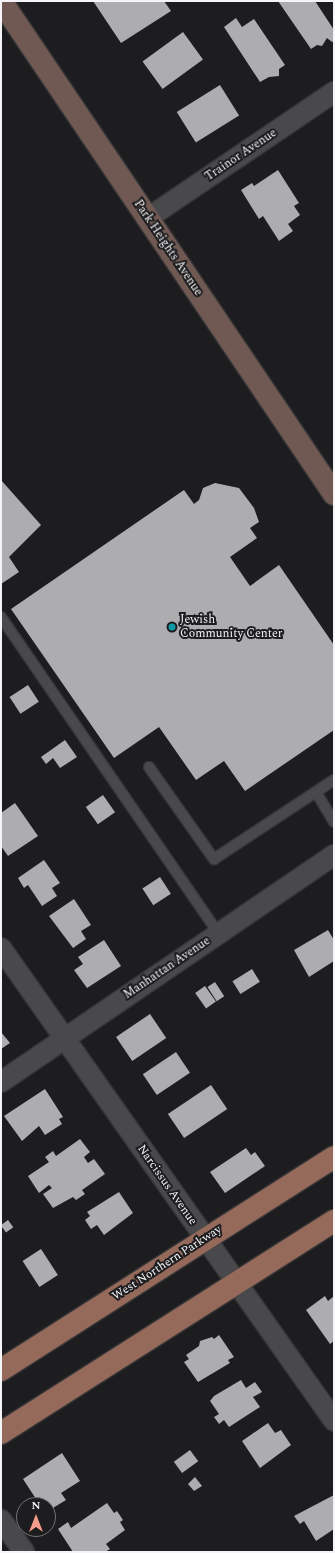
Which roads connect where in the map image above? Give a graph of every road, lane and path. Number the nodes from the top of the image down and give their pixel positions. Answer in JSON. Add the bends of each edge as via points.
{"nodes":[{"id":1,"x":2,"y":1,"type":"edge"},
{"id":2,"x":334,"y":92,"type":"edge"},
{"id":3,"x":148,"y":218,"type":"junction"},
{"id":4,"x":334,"y":494,"type":"edge"},
{"id":5,"x":1,"y":617,"type":"edge"},
{"id":6,"x":149,"y":767,"type":"dead end"},
{"id":7,"x":334,"y":780,"type":"edge"},
{"id":8,"x":316,"y":792,"type":"junction"},
{"id":9,"x":334,"y":822,"type":"edge"},
{"id":10,"x":333,"y":857,"type":"edge"},
{"id":11,"x":218,"y":934,"type":"junction"},
{"id":12,"x":1,"y":948,"type":"edge"},
{"id":13,"x":64,"y":1039,"type":"junction"},
{"id":14,"x":1,"y":1082,"type":"edge"},
{"id":15,"x":334,"y":1157,"type":"edge"},
{"id":16,"x":334,"y":1221,"type":"edge"},
{"id":17,"x":205,"y":1239,"type":"junction"},
{"id":18,"x":237,"y":1284,"type":"junction"},
{"id":19,"x":1,"y":1370,"type":"edge"},
{"id":20,"x":334,"y":1421,"type":"edge"},
{"id":21,"x":1,"y":1433,"type":"edge"},
{"id":22,"x":1,"y":1520,"type":"edge"},
{"id":23,"x":24,"y":1552,"type":"edge"}],
"edges":[{"from":1,"to":3,"type":"main road","name":"Park Heights Avenue"},
{"from":2,"to":3,"type":"street","name":"Trainor Avenue"},
{"from":3,"to":4,"type":"main road","name":"Park Heights Avenue"},
{"from":5,"to":11,"type":"lane"},
{"from":6,"to":8,"type":"lane","via":[[214,859]]},
{"from":7,"to":8,"type":"lane"},
{"from":8,"to":9,"type":"lane"},
{"from":10,"to":11,"type":"street","name":"Manhattan Avenue"},
{"from":11,"to":13,"type":"street","name":"Manhattan Avenue"},
{"from":12,"to":13,"type":"street","name":"Narcissus Avenue"},
{"from":13,"to":14,"type":"street","name":"Manhattan Avenue"},
{"from":13,"to":17,"type":"street","name":"Narcissus Avenue"},
{"from":15,"to":17,"type":"main road","name":"West Northern Parkway"},
{"from":16,"to":18,"type":"main road"},
{"from":17,"to":18,"type":"street","name":"Narcissus Avenue"},
{"from":17,"to":19,"type":"main road","name":"West Northern Parkway"},
{"from":18,"to":20,"type":"street","name":"Narcissus Avenue"},
{"from":18,"to":21,"type":"main road"},
{"from":22,"to":23,"type":"street"}]}
